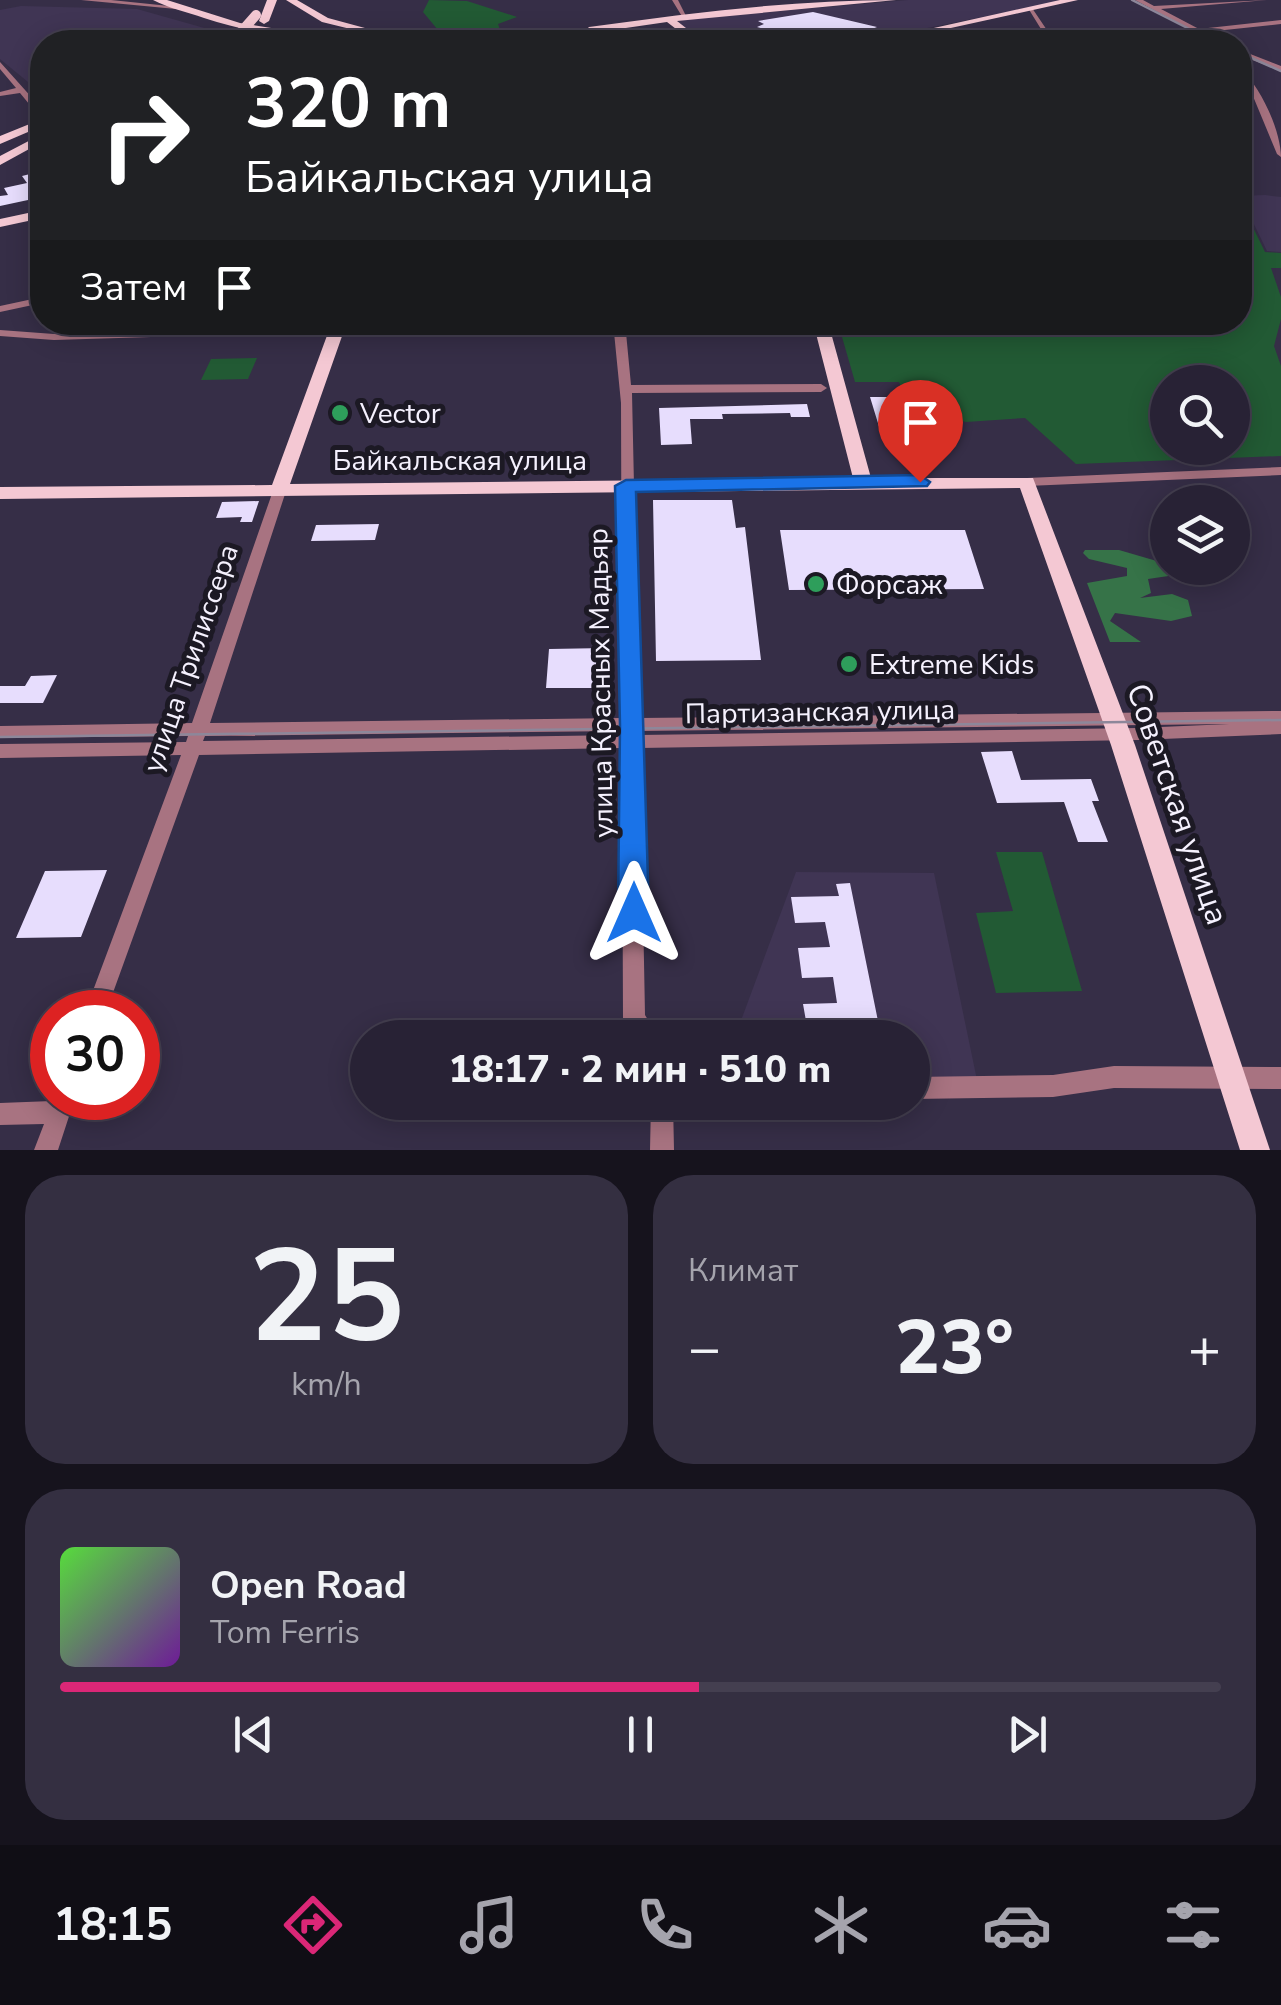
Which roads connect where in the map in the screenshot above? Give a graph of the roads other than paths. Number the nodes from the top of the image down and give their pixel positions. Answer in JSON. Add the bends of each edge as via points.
{"nodes":[{"id":1,"x":84,"y":0,"type":"edge"},
{"id":2,"x":144,"y":0,"type":"edge"},
{"id":3,"x":258,"y":0,"type":"edge"},
{"id":4,"x":272,"y":0,"type":"edge"},
{"id":5,"x":291,"y":0,"type":"edge"},
{"id":6,"x":676,"y":0,"type":"edge"},
{"id":7,"x":891,"y":0,"type":"edge"},
{"id":8,"x":1074,"y":0,"type":"edge"},
{"id":9,"x":1264,"y":0,"type":"edge"},
{"id":10,"x":1132,"y":1,"type":"edge"},
{"id":11,"x":132,"y":2,"type":"edge"},
{"id":12,"x":166,"y":2,"type":"edge"},
{"id":13,"x":1152,"y":8,"type":"junction"},
{"id":14,"x":1030,"y":9,"type":"junction"},
{"id":15,"x":686,"y":17,"type":"junction"},
{"id":16,"x":260,"y":18,"type":"junction"},
{"id":17,"x":670,"y":19,"type":"junction"},
{"id":18,"x":1281,"y":22,"type":"edge"},
{"id":19,"x":623,"y":25,"type":"junction"},
{"id":20,"x":248,"y":30,"type":"edge"},
{"id":21,"x":261,"y":30,"type":"edge"},
{"id":22,"x":379,"y":30,"type":"edge"},
{"id":23,"x":586,"y":30,"type":"edge"},
{"id":24,"x":613,"y":30,"type":"edge"},
{"id":25,"x":684,"y":30,"type":"edge"},
{"id":26,"x":932,"y":30,"type":"edge"},
{"id":27,"x":1044,"y":30,"type":"edge"},
{"id":28,"x":1184,"y":30,"type":"edge"},
{"id":29,"x":1185,"y":30,"type":"edge"},
{"id":30,"x":1207,"y":30,"type":"edge"},
{"id":31,"x":1252,"y":57,"type":"edge"},
{"id":32,"x":0,"y":64,"type":"edge"},
{"id":33,"x":1270,"y":64,"type":"junction"},
{"id":34,"x":1281,"y":66,"type":"edge"},
{"id":35,"x":1252,"y":67,"type":"edge"},
{"id":36,"x":1252,"y":86,"type":"edge"},
{"id":37,"x":21,"y":90,"type":"junction"},
{"id":38,"x":0,"y":94,"type":"edge"},
{"id":39,"x":30,"y":102,"type":"edge"},
{"id":40,"x":1281,"y":121,"type":"edge"},
{"id":41,"x":1269,"y":123,"type":"junction"},
{"id":42,"x":30,"y":124,"type":"edge"},
{"id":43,"x":30,"y":136,"type":"edge"},
{"id":44,"x":0,"y":138,"type":"edge"},
{"id":45,"x":30,"y":145,"type":"edge"},
{"id":46,"x":0,"y":150,"type":"edge"},
{"id":47,"x":1281,"y":154,"type":"edge"},
{"id":48,"x":0,"y":161,"type":"edge"},
{"id":49,"x":30,"y":217,"type":"edge"},
{"id":50,"x":0,"y":223,"type":"edge"},
{"id":51,"x":30,"y":303,"type":"edge"},
{"id":52,"x":0,"y":309,"type":"edge"},
{"id":53,"x":30,"y":329,"type":"edge"},
{"id":54,"x":0,"y":333,"type":"edge"},
{"id":55,"x":18,"y":334,"type":"junction"},
{"id":56,"x":30,"y":335,"type":"edge"},
{"id":57,"x":36,"y":335,"type":"edge"},
{"id":58,"x":80,"y":335,"type":"edge"},
{"id":59,"x":335,"y":335,"type":"edge"},
{"id":60,"x":620,"y":335,"type":"edge"},
{"id":61,"x":823,"y":335,"type":"edge"},
{"id":62,"x":0,"y":342,"type":"edge"},
{"id":63,"x":627,"y":388,"type":"junction"},
{"id":64,"x":820,"y":388,"type":"dead end"},
{"id":65,"x":1281,"y":470,"type":"edge"},
{"id":66,"x":862,"y":482,"type":"junction"},
{"id":67,"x":1028,"y":482,"type":"junction"},
{"id":68,"x":626,"y":486,"type":"junction"},
{"id":69,"x":280,"y":488,"type":"junction"},
{"id":70,"x":0,"y":493,"type":"edge"},
{"id":71,"x":1281,"y":717,"type":"edge"},
{"id":72,"x":1116,"y":727,"type":"junction"},
{"id":73,"x":1281,"y":728,"type":"edge"},
{"id":74,"x":0,"y":732,"type":"edge"},
{"id":75,"x":633,"y":733,"type":"junction"},
{"id":76,"x":195,"y":738,"type":"junction"},
{"id":77,"x":0,"y":751,"type":"edge"},
{"id":78,"x":103,"y":990,"type":"edge"},
{"id":79,"x":635,"y":1020,"type":"edge"},
{"id":80,"x":1233,"y":1078,"type":"junction"},
{"id":81,"x":1281,"y":1078,"type":"edge"},
{"id":82,"x":930,"y":1088,"type":"edge"},
{"id":83,"x":30,"y":1110,"type":"edge"},
{"id":84,"x":0,"y":1114,"type":"edge"},
{"id":85,"x":57,"y":1120,"type":"edge"},
{"id":86,"x":662,"y":1120,"type":"edge"},
{"id":87,"x":46,"y":1150,"type":"edge"},
{"id":88,"x":662,"y":1150,"type":"edge"},
{"id":89,"x":1255,"y":1150,"type":"edge"}],
"edges":[{"from":1,"to":11,"type":"street"},
{"from":2,"to":11,"type":"street"},
{"from":3,"to":16,"type":"main road"},
{"from":4,"to":16,"type":"main road"},
{"from":5,"to":22,"type":"main road","via":[[342,25]]},
{"from":6,"to":15,"type":"street"},
{"from":7,"to":15,"type":"main road"},
{"from":8,"to":14,"type":"main road"},
{"from":9,"to":13,"type":"street"},
{"from":10,"to":13,"type":"street"},
{"from":10,"to":28,"type":"street"},
{"from":11,"to":12,"type":"street"},
{"from":12,"to":21,"type":"main road"},
{"from":13,"to":29,"type":"street"},
{"from":14,"to":26,"type":"main road"},
{"from":14,"to":27,"type":"street"},
{"from":15,"to":17,"type":"main road"},
{"from":16,"to":20,"type":"main road"},
{"from":17,"to":19,"type":"main road"},
{"from":17,"to":25,"type":"main road"},
{"from":18,"to":30,"type":"street"},
{"from":19,"to":23,"type":"main road"},
{"from":19,"to":24,"type":"street"},
{"from":31,"to":33,"type":"street"},
{"from":32,"to":37,"type":"street"},
{"from":33,"to":34,"type":"street"},
{"from":33,"to":35,"type":"street"},
{"from":36,"to":41,"type":"street"},
{"from":37,"to":38,"type":"street"},
{"from":37,"to":39,"type":"street"},
{"from":40,"to":41,"type":"street"},
{"from":41,"to":47,"type":"street"},
{"from":42,"to":44,"type":"main road"},
{"from":43,"to":46,"type":"main road"},
{"from":45,"to":48,"type":"main road"},
{"from":49,"to":50,"type":"main road"},
{"from":51,"to":52,"type":"street"},
{"from":53,"to":55,"type":"street"},
{"from":54,"to":55,"type":"street"},
{"from":55,"to":56,"type":"street"},
{"from":55,"to":62,"type":"street"},
{"from":57,"to":58,"type":"street"},
{"from":59,"to":69,"type":"main road","name":"улица Трилиссера"},
{"from":60,"to":63,"type":"street","name":"улица Красных Мадьяр"},
{"from":61,"to":66,"type":"main road"},
{"from":63,"to":64,"type":"street"},
{"from":63,"to":68,"type":"street","name":"улица Красных Мадьяр"},
{"from":65,"to":67,"type":"street","name":"Байкальская улица"},
{"from":66,"to":67,"type":"main road","name":"Байкальская улица"},
{"from":66,"to":68,"type":"main road","name":"Байкальская улица"},
{"from":67,"to":72,"type":"main road","name":"Советская улица"},
{"from":68,"to":69,"type":"main road","name":"Байкальская улица"},
{"from":68,"to":75,"type":"street","name":"улица Красных Мадьяр"},
{"from":69,"to":70,"type":"main road","name":"Байкальская улица"},
{"from":69,"to":76,"type":"street","name":"улица Трилиссера"},
{"from":71,"to":72,"type":"street","name":"Партизанская улица"},
{"from":72,"to":73,"type":"street","name":"Партизанская улица"},
{"from":72,"to":75,"type":"street","name":"Партизанская улица"},
{"from":72,"to":80,"type":"main road","name":"Советская улица"},
{"from":74,"to":76,"type":"street","name":"Партизанская улица"},
{"from":75,"to":76,"type":"street","name":"Партизанская улица"},
{"from":75,"to":79,"type":"street","name":"улица Красных Мадьяр"},
{"from":76,"to":77,"type":"street","name":"Партизанская улица"},
{"from":76,"to":78,"type":"street","name":"улица Трилиссера"},
{"from":80,"to":81,"type":"street"},
{"from":80,"to":82,"type":"street"},
{"from":80,"to":89,"type":"main road","name":"Советская улица"},
{"from":83,"to":84,"type":"street"},
{"from":85,"to":87,"type":"street"},
{"from":86,"to":88,"type":"street"}]}
